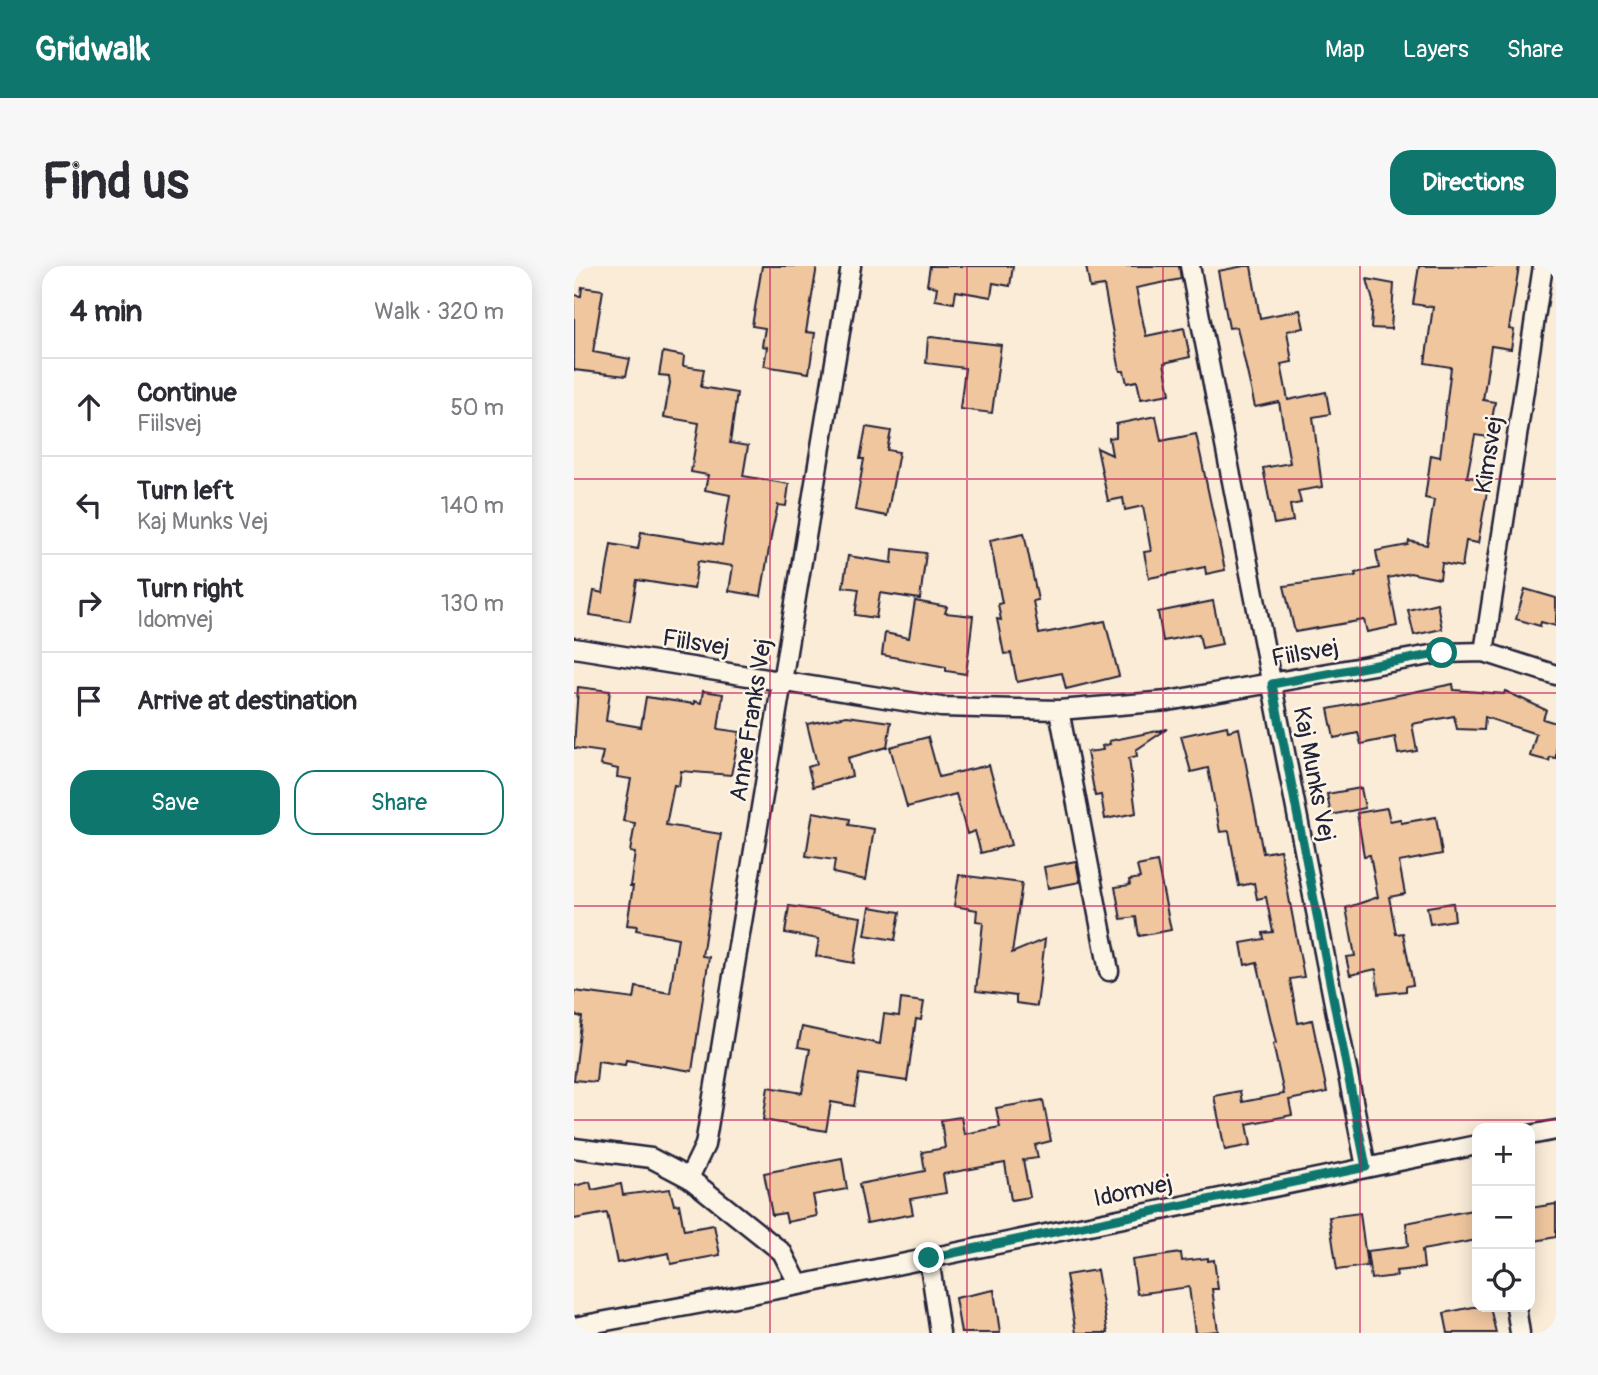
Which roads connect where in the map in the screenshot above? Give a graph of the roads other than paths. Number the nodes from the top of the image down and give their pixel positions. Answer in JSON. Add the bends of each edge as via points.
{"nodes":[{"id":1,"x":851,"y":266,"type":"edge"},
{"id":2,"x":1190,"y":266,"type":"edge"},
{"id":3,"x":1543,"y":266,"type":"edge"},
{"id":4,"x":574,"y":648,"type":"edge"},
{"id":5,"x":1484,"y":652,"type":"junction"},
{"id":6,"x":1556,"y":675,"type":"edge"},
{"id":7,"x":782,"y":682,"type":"junction"},
{"id":8,"x":1272,"y":684,"type":"junction"},
{"id":9,"x":1059,"y":710,"type":"junction"},
{"id":10,"x":1109,"y":971,"type":"dead end"},
{"id":11,"x":1556,"y":1130,"type":"edge"},
{"id":12,"x":1535,"y":1134,"type":"edge"},
{"id":13,"x":1472,"y":1147,"type":"edge"},
{"id":14,"x":574,"y":1148,"type":"edge"},
{"id":15,"x":1366,"y":1167,"type":"junction"},
{"id":16,"x":690,"y":1178,"type":"junction"},
{"id":17,"x":929,"y":1258,"type":"junction"},
{"id":18,"x":799,"y":1285,"type":"junction"},
{"id":19,"x":1517,"y":1312,"type":"edge"},
{"id":20,"x":574,"y":1327,"type":"edge"},
{"id":21,"x":940,"y":1333,"type":"edge"},
{"id":22,"x":1520,"y":1333,"type":"edge"}],
"edges":[{"from":1,"to":7,"type":"street","name":"Anne Franks Vej"},
{"from":2,"to":8,"type":"street","name":"Kaj Munks Vej"},
{"from":3,"to":5,"type":"street","name":"Kimsvej"},
{"from":4,"to":7,"type":"street","name":"Fiilsvej"},
{"from":5,"to":6,"type":"street","name":"Fiilsvej"},
{"from":5,"to":8,"type":"street","name":"Fiilsvej","via":[[1442,653]]},
{"from":7,"to":9,"type":"street","name":"Fiilsvej","via":[[941,707]]},
{"from":7,"to":16,"type":"street","name":"Anne Franks Vej","via":[[705,1145]]},
{"from":8,"to":9,"type":"street","name":"Fiilsvej","via":[[1168,701]]},
{"from":8,"to":15,"type":"street","name":"Kaj Munks Vej"},
{"from":9,"to":10,"type":"street"},
{"from":11,"to":12,"type":"street"},
{"from":13,"to":15,"type":"street","name":"Idomvej"},
{"from":14,"to":16,"type":"street","via":[[651,1158]]},
{"from":15,"to":17,"type":"street","name":"Idomvej"},
{"from":16,"to":18,"type":"street","via":[[782,1252]]},
{"from":17,"to":18,"type":"street","name":"Idomvej"},
{"from":17,"to":21,"type":"street"},
{"from":18,"to":20,"type":"street","name":"Idomvej"},
{"from":19,"to":22,"type":"street"}]}
